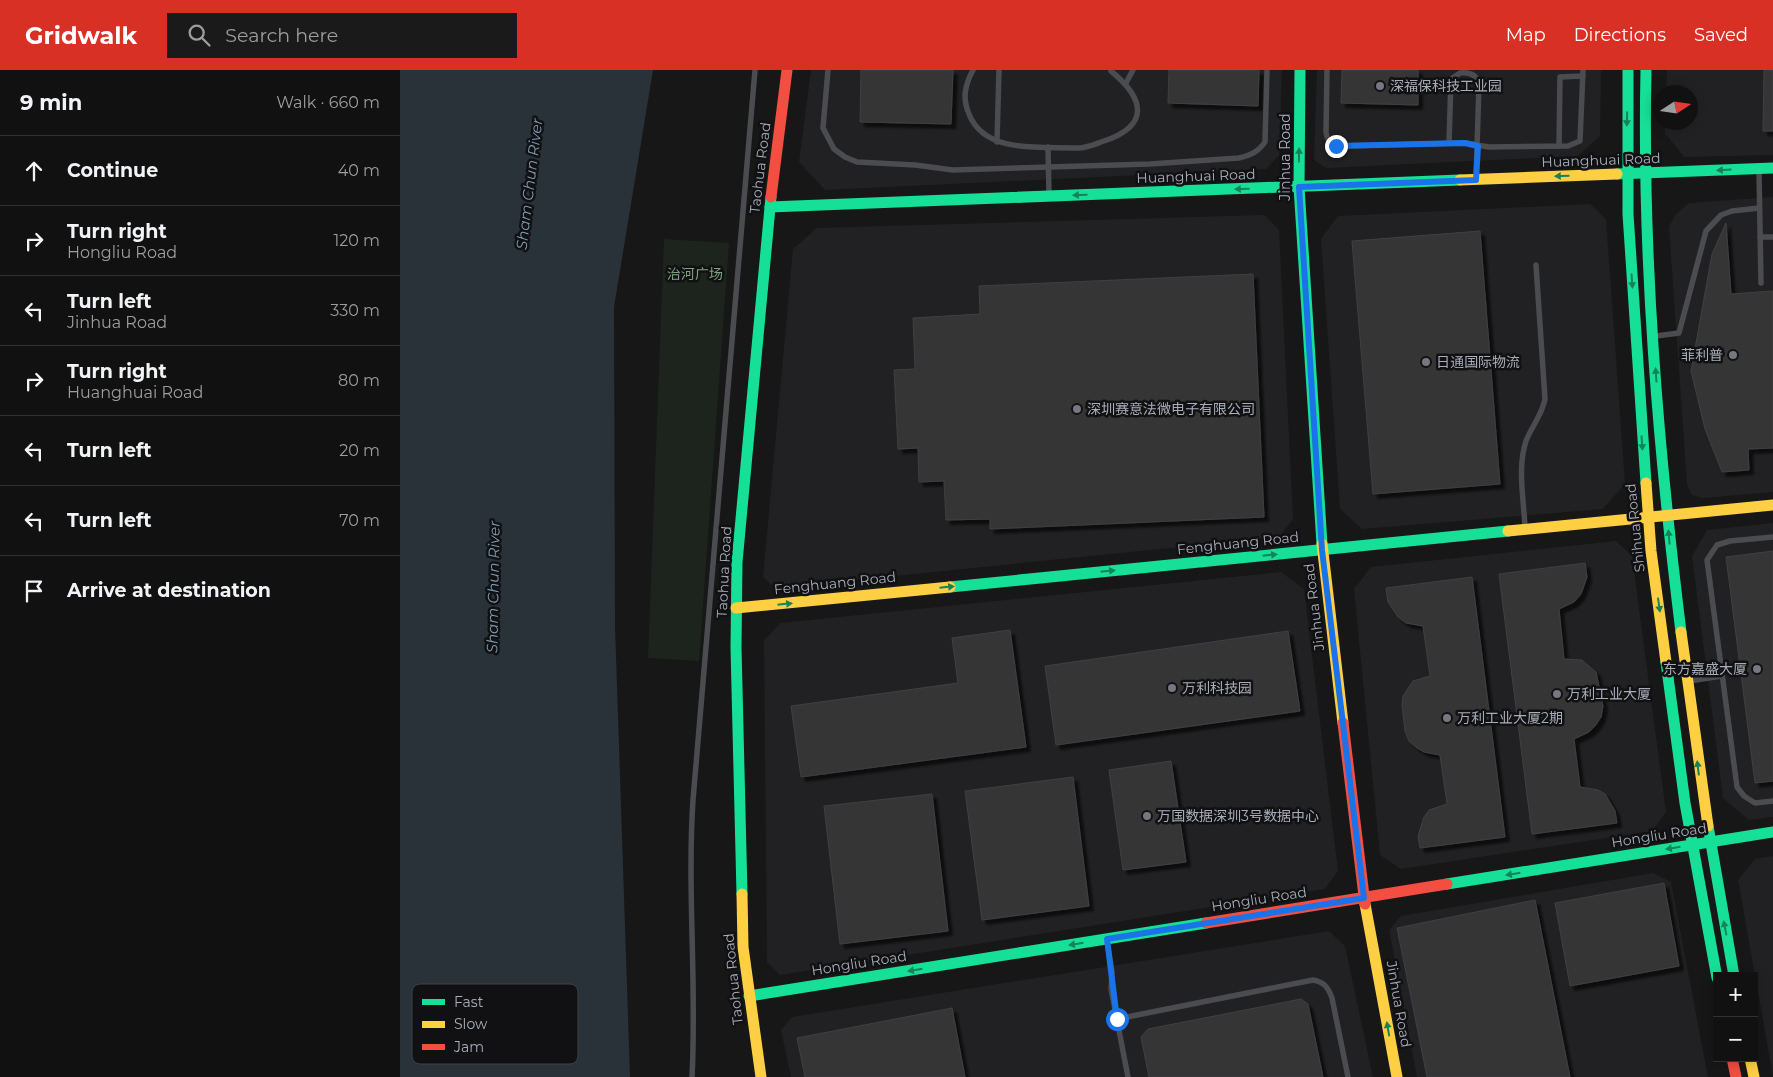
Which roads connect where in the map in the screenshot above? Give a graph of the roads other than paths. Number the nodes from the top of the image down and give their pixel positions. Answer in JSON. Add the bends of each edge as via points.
{"nodes":[{"id":1,"x":755,"y":70,"type":"edge"},
{"id":2,"x":787,"y":70,"type":"edge"},
{"id":3,"x":828,"y":70,"type":"edge"},
{"id":4,"x":973,"y":70,"type":"edge"},
{"id":5,"x":999,"y":70,"type":"edge"},
{"id":6,"x":1133,"y":70,"type":"edge"},
{"id":7,"x":1267,"y":70,"type":"edge"},
{"id":8,"x":1300,"y":70,"type":"edge"},
{"id":9,"x":1326,"y":70,"type":"edge"},
{"id":10,"x":1628,"y":70,"type":"edge"},
{"id":11,"x":1646,"y":70,"type":"edge"},
{"id":12,"x":1111,"y":71,"type":"edge"},
{"id":13,"x":1583,"y":73,"type":"edge"},
{"id":14,"x":1126,"y":83,"type":"junction"},
{"id":15,"x":997,"y":142,"type":"junction"},
{"id":16,"x":1449,"y":143,"type":"junction"},
{"id":17,"x":1478,"y":146,"type":"junction"},
{"id":18,"x":1559,"y":146,"type":"junction"},
{"id":19,"x":1048,"y":147,"type":"junction"},
{"id":20,"x":1049,"y":167,"type":"junction"},
{"id":21,"x":1773,"y":168,"type":"edge"},
{"id":22,"x":1759,"y":169,"type":"junction"},
{"id":23,"x":1644,"y":173,"type":"junction"},
{"id":24,"x":1627,"y":174,"type":"junction"},
{"id":25,"x":1476,"y":180,"type":"junction"},
{"id":26,"x":1299,"y":187,"type":"junction"},
{"id":27,"x":1049,"y":196,"type":"junction"},
{"id":28,"x":770,"y":207,"type":"junction"},
{"id":29,"x":1759,"y":208,"type":"junction"},
{"id":30,"x":1760,"y":237,"type":"junction"},
{"id":31,"x":1773,"y":237,"type":"edge"},
{"id":32,"x":1536,"y":265,"type":"dead end"},
{"id":33,"x":1761,"y":283,"type":"dead end"},
{"id":34,"x":1654,"y":337,"type":"junction"},
{"id":35,"x":1773,"y":505,"type":"edge"},
{"id":36,"x":1667,"y":516,"type":"junction"},
{"id":37,"x":1648,"y":517,"type":"junction"},
{"id":38,"x":1526,"y":530,"type":"junction"},
{"id":39,"x":1773,"y":537,"type":"edge"},
{"id":40,"x":1322,"y":550,"type":"junction"},
{"id":41,"x":736,"y":608,"type":"junction"},
{"id":42,"x":1722,"y":676,"type":"junction"},
{"id":43,"x":1687,"y":682,"type":"junction"},
{"id":44,"x":1773,"y":800,"type":"edge"},
{"id":45,"x":1773,"y":832,"type":"edge"},
{"id":46,"x":1710,"y":842,"type":"junction"},
{"id":47,"x":1692,"y":845,"type":"junction"},
{"id":48,"x":1364,"y":898,"type":"junction"},
{"id":49,"x":1107,"y":939,"type":"junction"},
{"id":50,"x":1716,"y":972,"type":"edge"},
{"id":51,"x":1733,"y":972,"type":"edge"},
{"id":52,"x":749,"y":996,"type":"junction"},
{"id":53,"x":1117,"y":1019,"type":"junction"},
{"id":54,"x":1732,"y":1062,"type":"edge"},
{"id":55,"x":1751,"y":1062,"type":"edge"},
{"id":56,"x":692,"y":1077,"type":"edge"},
{"id":57,"x":761,"y":1077,"type":"edge"},
{"id":58,"x":1128,"y":1077,"type":"edge"},
{"id":59,"x":1348,"y":1077,"type":"edge"},
{"id":60,"x":1397,"y":1077,"type":"edge"},
{"id":61,"x":1734,"y":1077,"type":"edge"},
{"id":62,"x":1754,"y":1077,"type":"edge"}],
"edges":[{"from":1,"to":56,"type":"lane","via":[[692,800]]},
{"from":2,"to":28,"type":"street","name":"Taohua Road"},
{"from":3,"to":20,"type":"lane","via":[[823,128],[834,149],[845,157],[857,162],[953,170]]},
{"from":4,"to":15,"type":"lane","via":[[966,86],[966,108],[976,127]]},
{"from":5,"to":15,"type":"lane"},
{"from":6,"to":14,"type":"lane"},
{"from":7,"to":20,"type":"lane","via":[[1265,142],[1252,155],[1150,164]]},
{"from":26,"to":8,"type":"street","name":"Jinhua Road","one_way":true},
{"from":9,"to":16,"type":"lane","via":[[1326,137],[1332,144]]},
{"from":10,"to":24,"type":"street","name":"Shihua Road","one_way":true},
{"from":11,"to":23,"type":"street"},
{"from":12,"to":14,"type":"lane"},
{"from":13,"to":18,"type":"lane","via":[[1581,138],[1572,145]]},
{"from":13,"to":18,"type":"lane","via":[[1560,77]]},
{"from":14,"to":19,"type":"lane","via":[[1137,104],[1136,117],[1126,132],[1087,148]]},
{"from":15,"to":19,"type":"lane"},
{"from":16,"to":17,"type":"lane"},
{"from":16,"to":17,"type":"lane","via":[[1451,79],[1466,72],[1475,76],[1479,85]]},
{"from":17,"to":18,"type":"lane"},
{"from":17,"to":25,"type":"lane"},
{"from":19,"to":20,"type":"lane"},
{"from":20,"to":27,"type":"lane"},
{"from":21,"to":22,"type":"street","name":"Huanghuai Road"},
{"from":22,"to":23,"type":"street","name":"Huanghuai Road","one_way":true},
{"from":22,"to":29,"type":"lane"},
{"from":23,"to":24,"type":"street","name":"Huanghuai Road"},
{"from":23,"to":34,"type":"street"},
{"from":24,"to":25,"type":"street","name":"Huanghuai Road","one_way":true},
{"from":24,"to":37,"type":"street","name":"Shihua Road","one_way":true},
{"from":25,"to":26,"type":"street","name":"Huanghuai Road"},
{"from":26,"to":27,"type":"street","name":"Huanghuai Road","one_way":true},
{"from":26,"to":40,"type":"street","name":"Jinhua Road"},
{"from":27,"to":28,"type":"street","name":"Huanghuai Road"},
{"from":28,"to":41,"type":"street","name":"Taohua Road"},
{"from":29,"to":30,"type":"lane"},
{"from":29,"to":34,"type":"lane","via":[[1732,211],[1712,221],[1700,249],[1679,333]]},
{"from":30,"to":31,"type":"lane"},
{"from":30,"to":33,"type":"lane"},
{"from":32,"to":38,"type":"lane","via":[[1545,399],[1522,456]]},
{"from":36,"to":34,"type":"street","one_way":true},
{"from":35,"to":36,"type":"street","name":"Fenghuang Road"},
{"from":36,"to":37,"type":"street","name":"Fenghuang Road"},
{"from":43,"to":36,"type":"street","one_way":true},
{"from":37,"to":38,"type":"street","name":"Fenghuang Road"},
{"from":37,"to":47,"type":"street","name":"Shihua Road","one_way":true},
{"from":38,"to":40,"type":"street","name":"Fenghuang Road"},
{"from":39,"to":42,"type":"lane","via":[[1716,545],[1707,560]]},
{"from":41,"to":40,"type":"street","name":"Fenghuang Road","one_way":true},
{"from":40,"to":48,"type":"street","name":"Jinhua Road"},
{"from":41,"to":52,"type":"street","name":"Taohua Road","via":[[743,947]]},
{"from":42,"to":43,"type":"lane"},
{"from":42,"to":44,"type":"lane","via":[[1737,787],[1755,803]]},
{"from":46,"to":43,"type":"street","one_way":true},
{"from":45,"to":46,"type":"street","name":"Hongliu Road"},
{"from":46,"to":47,"type":"street","name":"Hongliu Road"},
{"from":51,"to":46,"type":"street","one_way":true},
{"from":47,"to":48,"type":"street","name":"Hongliu Road","one_way":true},
{"from":47,"to":50,"type":"street","name":"Shihua Road"},
{"from":48,"to":49,"type":"street","name":"Hongliu Road"},
{"from":60,"to":48,"type":"street","name":"Jinhua Road","one_way":true},
{"from":49,"to":52,"type":"street","name":"Hongliu Road","one_way":true},
{"from":49,"to":53,"type":"lane"},
{"from":52,"to":57,"type":"street","name":"Taohua Road"},
{"from":53,"to":58,"type":"lane"},
{"from":53,"to":59,"type":"lane","via":[[1313,980],[1322,982],[1329,988],[1332,998]]},
{"from":54,"to":61,"type":"street"},
{"from":55,"to":62,"type":"street"}]}
